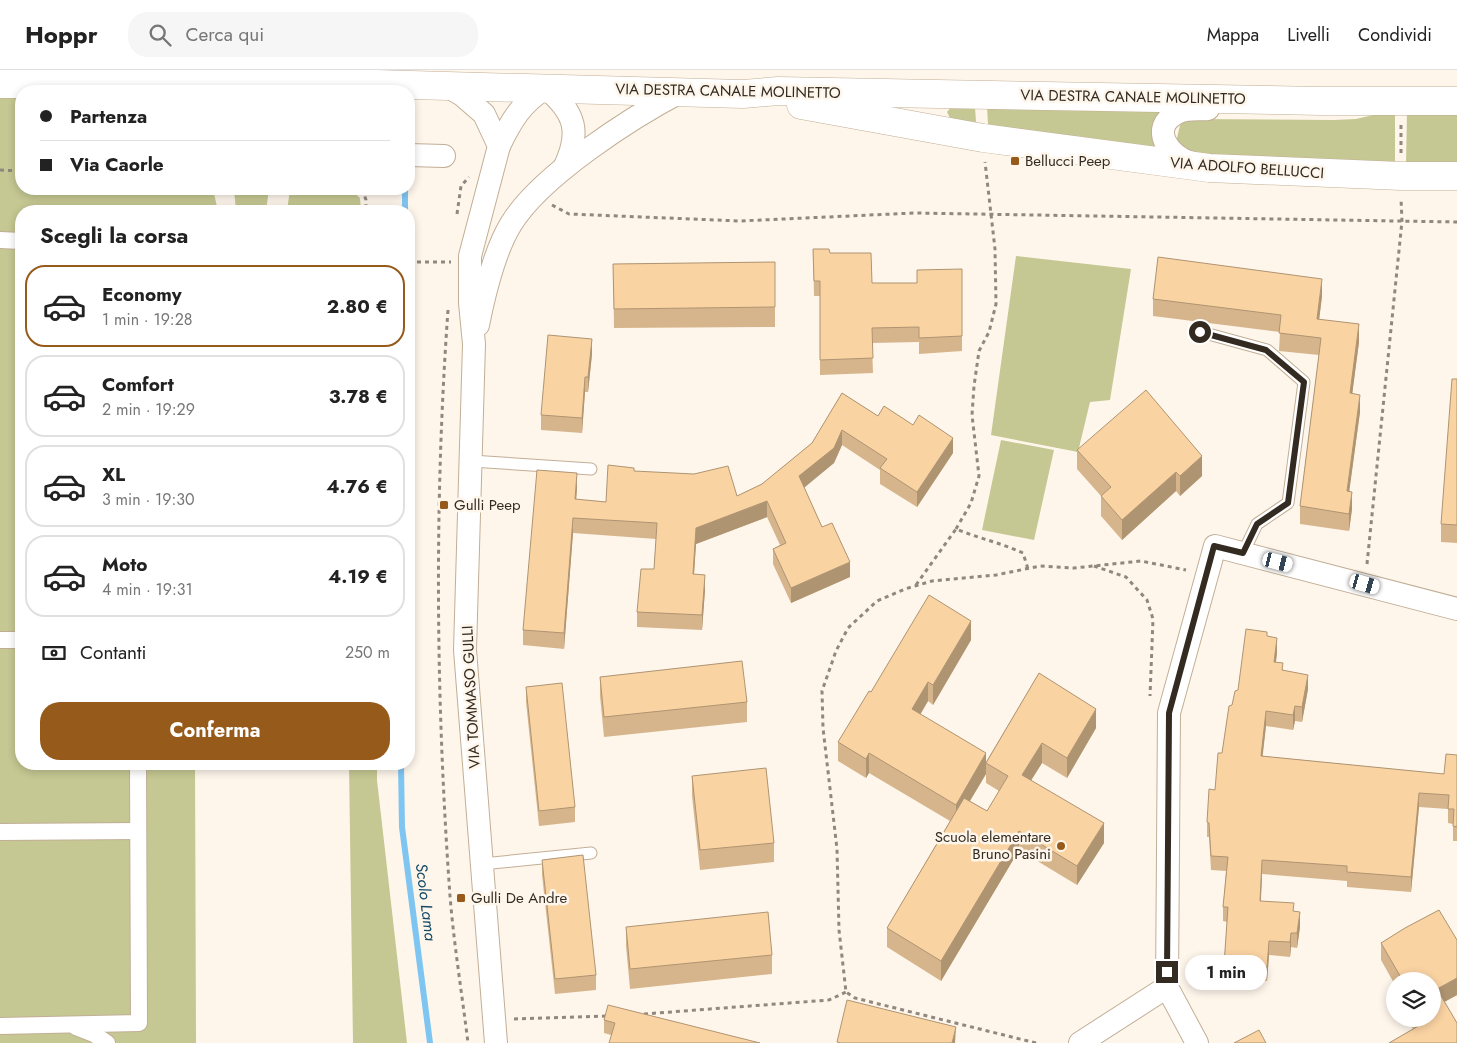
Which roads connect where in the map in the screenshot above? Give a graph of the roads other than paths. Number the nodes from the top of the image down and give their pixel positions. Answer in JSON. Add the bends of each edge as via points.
{"nodes":[{"id":1,"x":0,"y":84,"type":"edge"},
{"id":2,"x":440,"y":85,"type":"junction"},
{"id":3,"x":546,"y":88,"type":"junction"},
{"id":4,"x":682,"y":91,"type":"junction"},
{"id":5,"x":743,"y":94,"type":"junction"},
{"id":6,"x":1321,"y":100,"type":"junction"},
{"id":7,"x":1457,"y":100,"type":"edge"},
{"id":8,"x":499,"y":146,"type":"junction"},
{"id":9,"x":415,"y":155,"type":"edge"},
{"id":10,"x":438,"y":156,"type":"dead end"},
{"id":11,"x":564,"y":168,"type":"junction"},
{"id":12,"x":1209,"y":168,"type":"junction"},
{"id":13,"x":1457,"y":176,"type":"edge"},
{"id":14,"x":0,"y":240,"type":"edge"},
{"id":15,"x":15,"y":241,"type":"edge"},
{"id":16,"x":1200,"y":332,"type":"dead end"},
{"id":17,"x":474,"y":344,"type":"junction"},
{"id":18,"x":471,"y":461,"type":"junction"},
{"id":19,"x":590,"y":469,"type":"dead end"},
{"id":20,"x":1243,"y":553,"type":"junction"},
{"id":21,"x":1457,"y":610,"type":"edge"},
{"id":22,"x":0,"y":640,"type":"edge"},
{"id":23,"x":15,"y":640,"type":"edge"},
{"id":24,"x":138,"y":770,"type":"edge"},
{"id":25,"x":138,"y":831,"type":"junction"},
{"id":26,"x":0,"y":832,"type":"edge"},
{"id":27,"x":591,"y":853,"type":"dead end"},
{"id":28,"x":482,"y":864,"type":"junction"},
{"id":29,"x":1167,"y":987,"type":"junction"},
{"id":30,"x":68,"y":1024,"type":"junction"},
{"id":31,"x":0,"y":1026,"type":"edge"},
{"id":32,"x":107,"y":1043,"type":"edge"},
{"id":33,"x":498,"y":1043,"type":"edge"},
{"id":34,"x":1080,"y":1043,"type":"edge"},
{"id":35,"x":1197,"y":1043,"type":"edge"}],
"edges":[{"from":1,"to":2,"type":"street","name":"VIA DESTRA CANALE MOLINETTO"},
{"from":2,"to":3,"type":"street","name":"VIA DESTRA CANALE MOLINETTO"},
{"from":2,"to":8,"type":"street","via":[[474,104],[484,114]]},
{"from":3,"to":4,"type":"street","name":"VIA DESTRA CANALE MOLINETTO"},
{"from":3,"to":8,"type":"street","name":"VIA TOMMASO GULLI","via":[[519,109]]},
{"from":3,"to":11,"type":"street","name":"VIA TOMMASO GULLI","via":[[567,108],[574,126],[573,148]]},
{"from":4,"to":5,"type":"street","name":"VIA DESTRA CANALE MOLINETTO"},
{"from":4,"to":11,"type":"street","name":"VIA TOMMASO GULLI","via":[[645,112]]},
{"from":5,"to":6,"type":"street","name":"VIA DESTRA CANALE MOLINETTO","via":[[778,91]]},
{"from":5,"to":12,"type":"street","name":"VIA ADOLFO BELLUCCI","via":[[983,138]]},
{"from":6,"to":7,"type":"street","name":"VIA DESTRA CANALE MOLINETTO"},
{"from":6,"to":12,"type":"street","via":[[1174,114],[1164,131],[1167,148],[1182,161]]},
{"from":8,"to":17,"type":"street","name":"VIA TOMMASO GULLI","via":[[470,256]]},
{"from":9,"to":10,"type":"street"},
{"from":11,"to":17,"type":"street","name":"VIA TOMMASO GULLI","via":[[520,211],[510,226],[499,253]]},
{"from":12,"to":13,"type":"street","name":"VIA ADOLFO BELLUCCI"},
{"from":14,"to":15,"type":"street"},
{"from":16,"to":20,"type":"lane","via":[[1266,350],[1304,382],[1288,503],[1257,524]]},
{"from":17,"to":18,"type":"street","name":"VIA TOMMASO GULLI"},
{"from":18,"to":19,"type":"lane"},
{"from":18,"to":28,"type":"street","name":"VIA TOMMASO GULLI","via":[[465,650]]},
{"from":20,"to":21,"type":"street"},
{"from":20,"to":29,"type":"street","via":[[1214,546],[1169,713]]},
{"from":22,"to":23,"type":"street"},
{"from":24,"to":25,"type":"street"},
{"from":25,"to":26,"type":"street"},
{"from":25,"to":30,"type":"street","via":[[138,1023]]},
{"from":27,"to":28,"type":"lane"},
{"from":28,"to":33,"type":"street","name":"VIA TOMMASO GULLI"},
{"from":29,"to":34,"type":"street"},
{"from":29,"to":35,"type":"street"},
{"from":30,"to":31,"type":"street"},
{"from":30,"to":32,"type":"street"}]}
